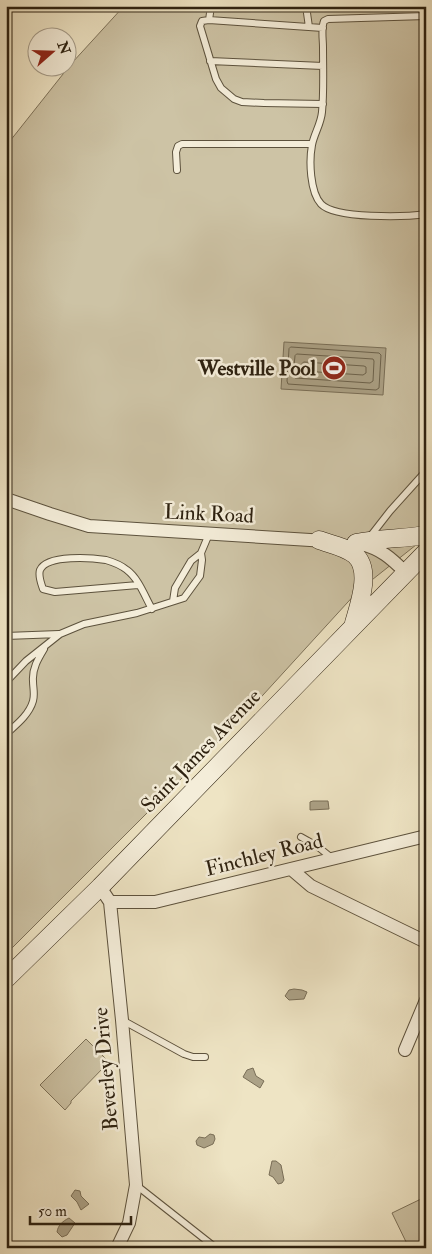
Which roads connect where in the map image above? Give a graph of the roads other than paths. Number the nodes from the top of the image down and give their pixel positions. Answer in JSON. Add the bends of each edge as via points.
{"nodes":[{"id":1,"x":211,"y":6,"type":"edge"},
{"id":2,"x":306,"y":6,"type":"edge"},
{"id":3,"x":426,"y":16,"type":"edge"},
{"id":4,"x":209,"y":20,"type":"junction"},
{"id":5,"x":310,"y":27,"type":"junction"},
{"id":6,"x":323,"y":28,"type":"junction"},
{"id":7,"x":210,"y":61,"type":"junction"},
{"id":8,"x":323,"y":66,"type":"junction"},
{"id":9,"x":323,"y":104,"type":"junction"},
{"id":10,"x":312,"y":144,"type":"junction"},
{"id":11,"x":177,"y":170,"type":"dead end"},
{"id":12,"x":426,"y":214,"type":"edge"},
{"id":13,"x":426,"y":471,"type":"edge"},
{"id":14,"x":6,"y":499,"type":"edge"},
{"id":15,"x":209,"y":534,"type":"junction"},
{"id":16,"x":426,"y":535,"type":"edge"},
{"id":17,"x":318,"y":540,"type":"junction"},
{"id":18,"x":362,"y":542,"type":"junction"},
{"id":19,"x":426,"y":552,"type":"edge"},
{"id":20,"x":201,"y":554,"type":"junction"},
{"id":21,"x":405,"y":572,"type":"junction"},
{"id":22,"x":138,"y":585,"type":"junction"},
{"id":23,"x":173,"y":601,"type":"junction"},
{"id":24,"x":152,"y":609,"type":"junction"},
{"id":25,"x":353,"y":626,"type":"junction"},
{"id":26,"x":60,"y":634,"type":"junction"},
{"id":27,"x":6,"y":636,"type":"edge"},
{"id":28,"x":46,"y":645,"type":"junction"},
{"id":29,"x":6,"y":682,"type":"edge"},
{"id":30,"x":6,"y":734,"type":"edge"},
{"id":31,"x":426,"y":836,"type":"edge"},
{"id":32,"x":301,"y":837,"type":"dead end"},
{"id":33,"x":333,"y":859,"type":"junction"},
{"id":34,"x":291,"y":868,"type":"junction"},
{"id":35,"x":100,"y":887,"type":"junction"},
{"id":36,"x":110,"y":902,"type":"junction"},
{"id":37,"x":426,"y":942,"type":"edge"},
{"id":38,"x":6,"y":979,"type":"edge"},
{"id":39,"x":426,"y":1000,"type":"edge"},
{"id":40,"x":122,"y":1020,"type":"junction"},
{"id":41,"x":406,"y":1050,"type":"dead end"},
{"id":42,"x":206,"y":1057,"type":"dead end"},
{"id":43,"x":136,"y":1185,"type":"junction"},
{"id":44,"x":117,"y":1248,"type":"edge"},
{"id":45,"x":216,"y":1248,"type":"edge"}],
"edges":[{"from":1,"to":4,"type":"lane"},
{"from":2,"to":5,"type":"lane"},
{"from":3,"to":6,"type":"lane","via":[[328,18]]},
{"from":4,"to":5,"type":"lane"},
{"from":4,"to":7,"type":"lane","via":[[202,21],[200,26]]},
{"from":5,"to":6,"type":"lane"},
{"from":6,"to":8,"type":"lane"},
{"from":7,"to":8,"type":"lane"},
{"from":7,"to":9,"type":"lane","via":[[221,88],[234,99],[242,102]]},
{"from":8,"to":9,"type":"lane"},
{"from":9,"to":10,"type":"lane","via":[[320,126]]},
{"from":10,"to":11,"type":"lane","via":[[182,144],[176,152]]},
{"from":10,"to":12,"type":"lane","via":[[313,187],[325,207],[370,216]]},
{"from":13,"to":18,"type":"lane"},
{"from":14,"to":15,"type":"street","name":"Link Road","via":[[89,526]]},
{"from":15,"to":17,"type":"street","name":"Link Road"},
{"from":15,"to":20,"type":"lane"},
{"from":16,"to":18,"type":"main road"},
{"from":17,"to":18,"type":"street","name":"Link Road"},
{"from":17,"to":25,"type":"main road","via":[[348,550],[360,562],[365,583]]},
{"from":18,"to":21,"type":"street","name":"Link Road","via":[[390,557]]},
{"from":19,"to":21,"type":"main road","name":"Saint James Avenue"},
{"from":20,"to":23,"type":"lane","via":[[191,561],[175,588]]},
{"from":20,"to":23,"type":"lane","via":[[200,576],[184,598]]},
{"from":21,"to":25,"type":"main road","name":"Saint James Avenue"},
{"from":22,"to":22,"type":"lane","via":[[47,591],[43,589],[40,569],[59,559],[108,560],[128,570]]},
{"from":22,"to":24,"type":"lane"},
{"from":23,"to":24,"type":"lane"},
{"from":24,"to":26,"type":"lane","via":[[84,624]]},
{"from":25,"to":35,"type":"main road","name":"Saint James Avenue"},
{"from":26,"to":27,"type":"lane"},
{"from":26,"to":28,"type":"lane"},
{"from":28,"to":29,"type":"lane"},
{"from":28,"to":30,"type":"lane","via":[[36,663],[34,699],[30,708]]},
{"from":31,"to":33,"type":"street","name":"Finchley Road"},
{"from":32,"to":33,"type":"lane"},
{"from":33,"to":34,"type":"street","name":"Finchley Road"},
{"from":34,"to":36,"type":"street","name":"Finchley Road","via":[[156,902]]},
{"from":34,"to":37,"type":"street","via":[[311,886]]},
{"from":35,"to":36,"type":"street","name":"Beverley Drive"},
{"from":35,"to":38,"type":"main road","name":"Saint James Avenue"},
{"from":36,"to":40,"type":"street","name":"Beverley Drive"},
{"from":39,"to":41,"type":"street"},
{"from":40,"to":42,"type":"lane","via":[[184,1054]]},
{"from":40,"to":43,"type":"street","name":"Beverley Drive"},
{"from":43,"to":44,"type":"street","name":"Beverley Drive","via":[[129,1223]]},
{"from":43,"to":45,"type":"lane"}]}
